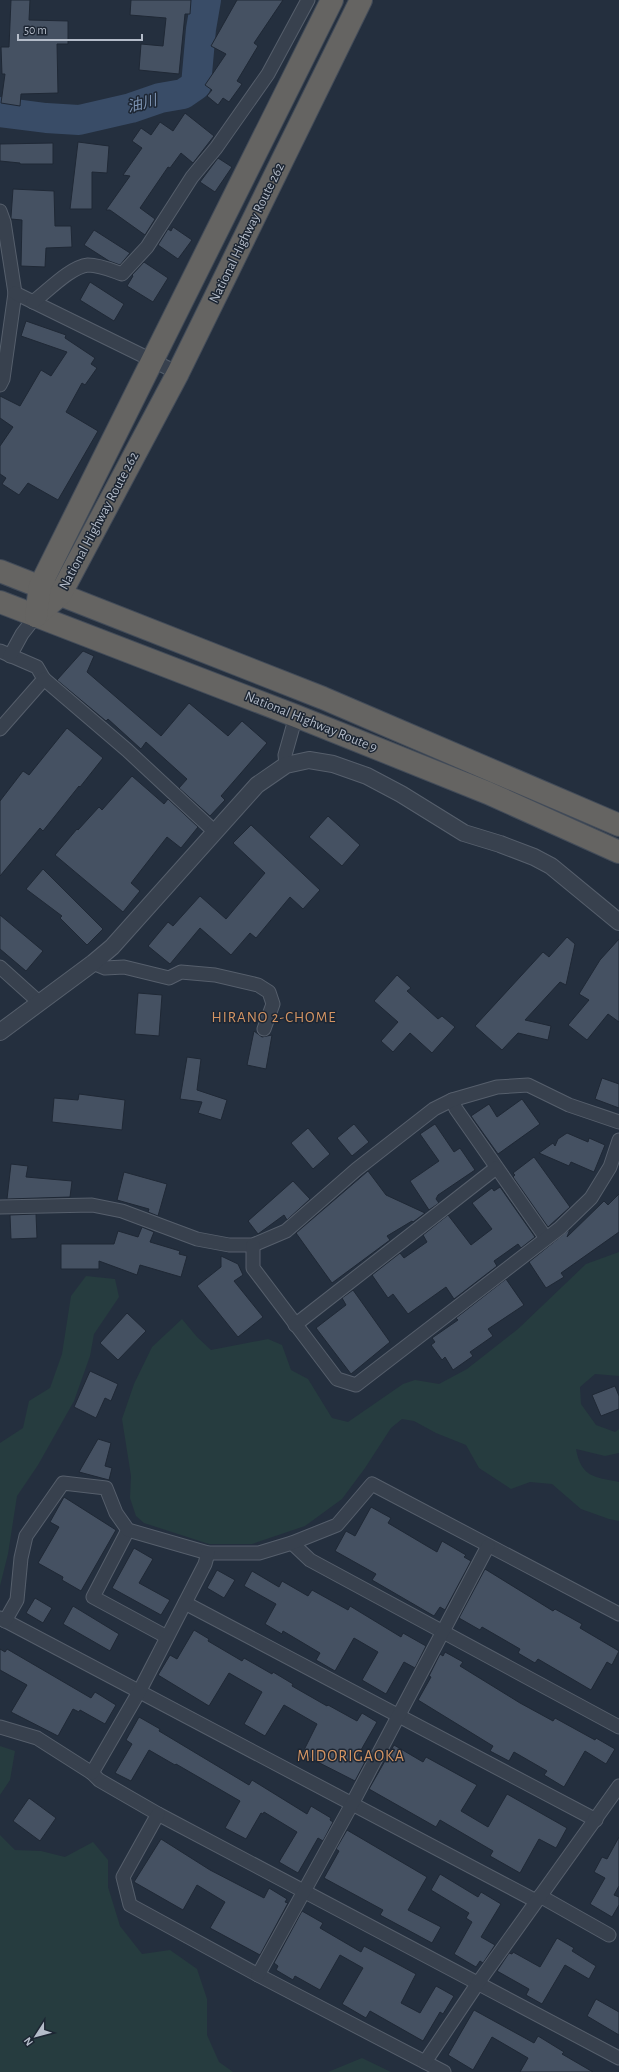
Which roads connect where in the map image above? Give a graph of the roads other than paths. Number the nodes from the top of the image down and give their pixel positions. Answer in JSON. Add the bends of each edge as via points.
{"nodes":[{"id":1,"x":308,"y":0,"type":"edge"},
{"id":2,"x":332,"y":0,"type":"edge"},
{"id":3,"x":361,"y":0,"type":"edge"},
{"id":4,"x":0,"y":211,"type":"edge"},
{"id":5,"x":15,"y":293,"type":"junction"},
{"id":6,"x":33,"y":302,"type":"junction"},
{"id":7,"x":152,"y":360,"type":"junction"},
{"id":8,"x":178,"y":373,"type":"junction"},
{"id":9,"x":0,"y":384,"type":"edge"},
{"id":10,"x":0,"y":571,"type":"edge"},
{"id":11,"x":40,"y":586,"type":"junction"},
{"id":12,"x":60,"y":595,"type":"junction"},
{"id":13,"x":0,"y":602,"type":"edge"},
{"id":14,"x":36,"y":616,"type":"junction"},
{"id":15,"x":5,"y":654,"type":"edge"},
{"id":16,"x":44,"y":679,"type":"junction"},
{"id":17,"x":296,"y":716,"type":"junction"},
{"id":18,"x":0,"y":729,"type":"edge"},
{"id":19,"x":286,"y":765,"type":"junction"},
{"id":20,"x":619,"y":826,"type":"edge"},
{"id":21,"x":215,"y":832,"type":"junction"},
{"id":22,"x":619,"y":852,"type":"edge"},
{"id":23,"x":619,"y":922,"type":"edge"},
{"id":24,"x":93,"y":963,"type":"junction"},
{"id":25,"x":0,"y":967,"type":"edge"},
{"id":26,"x":40,"y":1003,"type":"junction"},
{"id":27,"x":264,"y":1030,"type":"dead end"},
{"id":28,"x":0,"y":1032,"type":"edge"},
{"id":29,"x":452,"y":1100,"type":"junction"},
{"id":30,"x":619,"y":1122,"type":"edge"},
{"id":31,"x":619,"y":1140,"type":"edge"},
{"id":32,"x":496,"y":1168,"type":"junction"},
{"id":33,"x":0,"y":1207,"type":"edge"},
{"id":34,"x":546,"y":1238,"type":"junction"},
{"id":35,"x":253,"y":1245,"type":"junction"},
{"id":36,"x":295,"y":1325,"type":"junction"},
{"id":37,"x":128,"y":1530,"type":"junction"},
{"id":38,"x":292,"y":1544,"type":"junction"},
{"id":39,"x":488,"y":1546,"type":"junction"},
{"id":40,"x":208,"y":1553,"type":"junction"},
{"id":41,"x":185,"y":1603,"type":"junction"},
{"id":42,"x":619,"y":1614,"type":"edge"},
{"id":43,"x":3,"y":1620,"type":"edge"},
{"id":44,"x":442,"y":1632,"type":"junction"},
{"id":45,"x":167,"y":1637,"type":"junction"},
{"id":46,"x":139,"y":1692,"type":"junction"},
{"id":47,"x":398,"y":1715,"type":"junction"},
{"id":48,"x":619,"y":1727,"type":"edge"},
{"id":49,"x":0,"y":1728,"type":"edge"},
{"id":50,"x":92,"y":1773,"type":"junction"},
{"id":51,"x":619,"y":1786,"type":"edge"},
{"id":52,"x":352,"y":1804,"type":"junction"},
{"id":53,"x":158,"y":1814,"type":"junction"},
{"id":54,"x":596,"y":1820,"type":"junction"},
{"id":55,"x":303,"y":1890,"type":"junction"},
{"id":56,"x":538,"y":1898,"type":"junction"},
{"id":57,"x":609,"y":1935,"type":"dead end"},
{"id":58,"x":258,"y":1975,"type":"junction"},
{"id":59,"x":478,"y":1983,"type":"junction"},
{"id":60,"x":619,"y":2058,"type":"edge"},
{"id":61,"x":425,"y":2062,"type":"junction"},
{"id":62,"x":444,"y":2072,"type":"edge"}],
"edges":[{"from":1,"to":6,"type":"street","via":[[268,74],[216,148],[192,177],[147,247],[122,274],[103,266],[87,265],[67,274]]},
{"from":2,"to":7,"type":"highway","name":"National Highway Route 262"},
{"from":3,"to":8,"type":"highway","name":"National Highway Route 262"},
{"from":4,"to":5,"type":"street"},
{"from":5,"to":6,"type":"street"},
{"from":5,"to":9,"type":"street","via":[[3,379]]},
{"from":6,"to":7,"type":"street"},
{"from":7,"to":8,"type":"street"},
{"from":7,"to":11,"type":"highway","name":"National Highway Route 262"},
{"from":8,"to":12,"type":"highway","name":"National Highway Route 262"},
{"from":10,"to":11,"type":"highway"},
{"from":11,"to":12,"type":"highway","name":"National Highway Route 9"},
{"from":11,"to":14,"type":"highway","name":"National Highway Route 262"},
{"from":12,"to":14,"type":"highway","name":"National Highway Route 262"},
{"from":12,"to":20,"type":"highway","name":"National Highway Route 9","via":[[323,698]]},
{"from":13,"to":14,"type":"highway","name":"National Highway Route 9"},
{"from":14,"to":15,"type":"street"},
{"from":14,"to":17,"type":"highway","name":"National Highway Route 9"},
{"from":15,"to":16,"type":"street","via":[[38,667]]},
{"from":16,"to":18,"type":"street"},
{"from":16,"to":21,"type":"street","via":[[127,750]]},
{"from":17,"to":19,"type":"street","via":[[285,756]]},
{"from":17,"to":22,"type":"highway","name":"National Highway Route 9","via":[[488,793]]},
{"from":19,"to":21,"type":"street","via":[[257,785]]},
{"from":19,"to":23,"type":"street","via":[[309,760],[333,764],[367,776],[464,833],[534,857],[550,866]]},
{"from":21,"to":24,"type":"street","via":[[112,947]]},
{"from":24,"to":26,"type":"street"},
{"from":24,"to":27,"type":"street","via":[[105,968],[124,967],[169,978],[182,972],[215,975],[258,985],[270,992],[273,1004]]},
{"from":25,"to":26,"type":"street"},
{"from":26,"to":28,"type":"street"},
{"from":29,"to":30,"type":"street","via":[[497,1087],[528,1085],[569,1105]]},
{"from":29,"to":32,"type":"street"},
{"from":29,"to":35,"type":"street","via":[[434,1109],[357,1169],[286,1230]]},
{"from":31,"to":34,"type":"street","via":[[610,1167],[591,1198]]},
{"from":32,"to":34,"type":"street"},
{"from":32,"to":36,"type":"street"},
{"from":33,"to":35,"type":"street","via":[[92,1205],[122,1211],[197,1239],[229,1245]]},
{"from":34,"to":36,"type":"street","via":[[356,1385],[337,1379]]},
{"from":35,"to":36,"type":"street","via":[[253,1268]]},
{"from":37,"to":40,"type":"street"},
{"from":37,"to":43,"type":"street","via":[[116,1513],[106,1488],[63,1483],[26,1536],[17,1600]]},
{"from":37,"to":45,"type":"street","via":[[93,1597]]},
{"from":38,"to":39,"type":"street","via":[[337,1525],[372,1484]]},
{"from":38,"to":40,"type":"street","via":[[258,1553]]},
{"from":38,"to":44,"type":"street","via":[[310,1560]]},
{"from":39,"to":42,"type":"street"},
{"from":39,"to":44,"type":"street"},
{"from":40,"to":41,"type":"street"},
{"from":41,"to":45,"type":"street"},
{"from":41,"to":47,"type":"street"},
{"from":43,"to":46,"type":"street"},
{"from":44,"to":47,"type":"street"},
{"from":44,"to":48,"type":"street"},
{"from":45,"to":46,"type":"street"},
{"from":46,"to":50,"type":"street"},
{"from":46,"to":52,"type":"street"},
{"from":47,"to":52,"type":"street"},
{"from":47,"to":54,"type":"street"},
{"from":49,"to":50,"type":"street","via":[[37,1738]]},
{"from":50,"to":53,"type":"street","via":[[99,1780]]},
{"from":51,"to":54,"type":"street"},
{"from":52,"to":55,"type":"street"},
{"from":52,"to":56,"type":"street"},
{"from":53,"to":55,"type":"street"},
{"from":53,"to":58,"type":"street","via":[[123,1877],[130,1905]]},
{"from":54,"to":56,"type":"street"},
{"from":55,"to":58,"type":"street"},
{"from":55,"to":59,"type":"street"},
{"from":56,"to":57,"type":"street"},
{"from":56,"to":59,"type":"street"},
{"from":58,"to":61,"type":"street"},
{"from":59,"to":60,"type":"street"},
{"from":59,"to":61,"type":"street"},
{"from":61,"to":62,"type":"street"}]}
